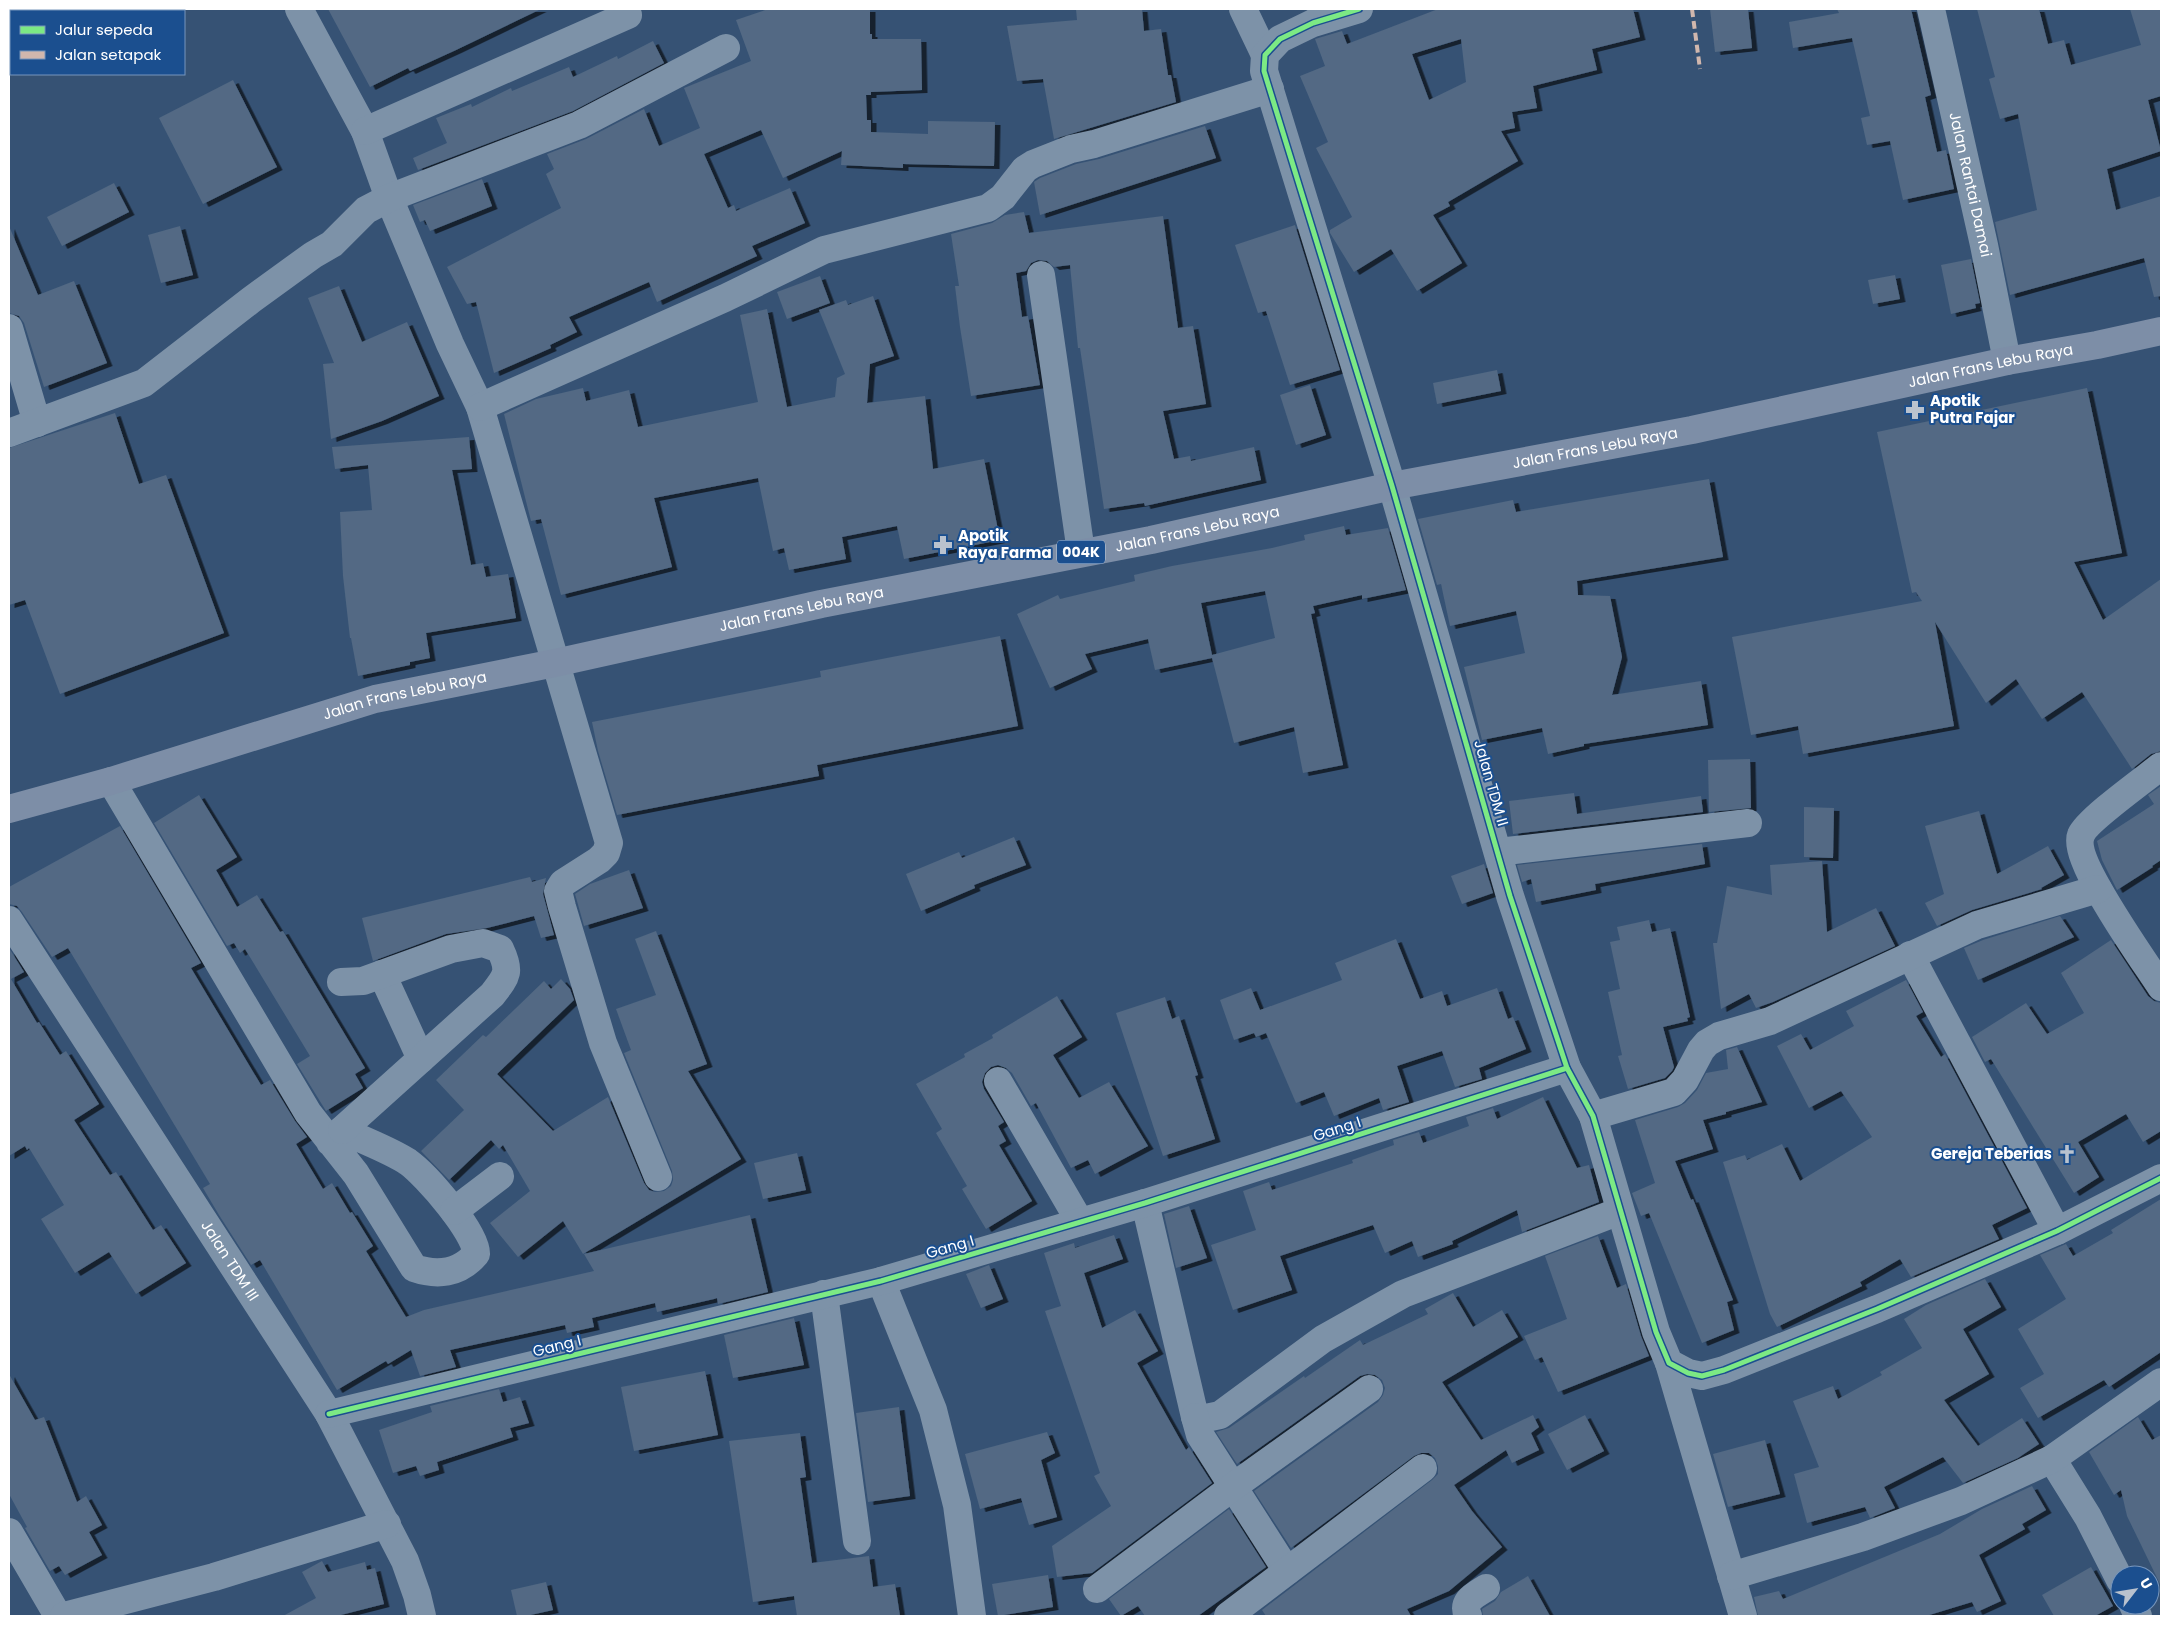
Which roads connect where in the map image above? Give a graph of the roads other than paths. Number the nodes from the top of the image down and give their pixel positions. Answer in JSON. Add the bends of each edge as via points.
{"nodes":[{"id":1,"x":299,"y":9,"type":"edge"},
{"id":2,"x":1243,"y":9,"type":"edge"},
{"id":3,"x":1359,"y":9,"type":"edge"},
{"id":4,"x":1931,"y":9,"type":"edge"},
{"id":5,"x":628,"y":15,"type":"dead end"},
{"id":6,"x":726,"y":48,"type":"dead end"},
{"id":7,"x":1265,"y":55,"type":"junction"},
{"id":8,"x":1270,"y":89,"type":"junction"},
{"id":9,"x":365,"y":131,"type":"junction"},
{"id":10,"x":389,"y":198,"type":"junction"},
{"id":11,"x":1041,"y":275,"type":"dead end"},
{"id":12,"x":9,"y":328,"type":"edge"},
{"id":13,"x":2161,"y":331,"type":"edge"},
{"id":14,"x":2006,"y":361,"type":"junction"},
{"id":15,"x":480,"y":407,"type":"junction"},
{"id":16,"x":37,"y":423,"type":"junction"},
{"id":17,"x":9,"y":433,"type":"edge"},
{"id":18,"x":1392,"y":486,"type":"junction"},
{"id":19,"x":1081,"y":552,"type":"junction"},
{"id":20,"x":555,"y":663,"type":"junction"},
{"id":21,"x":2161,"y":766,"type":"edge"},
{"id":22,"x":110,"y":781,"type":"junction"},
{"id":23,"x":9,"y":809,"type":"edge"},
{"id":24,"x":1748,"y":823,"type":"dead end"},
{"id":25,"x":1498,"y":852,"type":"junction"},
{"id":26,"x":2098,"y":889,"type":"junction"},
{"id":27,"x":9,"y":920,"type":"edge"},
{"id":28,"x":1910,"y":955,"type":"junction"},
{"id":29,"x":382,"y":974,"type":"junction"},
{"id":30,"x":341,"y":982,"type":"dead end"},
{"id":31,"x":2161,"y":987,"type":"edge"},
{"id":32,"x":421,"y":1059,"type":"junction"},
{"id":33,"x":1571,"y":1076,"type":"junction"},
{"id":34,"x":998,"y":1081,"type":"dead end"},
{"id":35,"x":1593,"y":1116,"type":"junction"},
{"id":36,"x":336,"y":1136,"type":"junction"},
{"id":37,"x":500,"y":1176,"type":"dead end"},
{"id":38,"x":658,"y":1177,"type":"dead end"},
{"id":39,"x":2161,"y":1178,"type":"edge"},
{"id":40,"x":1145,"y":1203,"type":"junction"},
{"id":41,"x":454,"y":1211,"type":"junction"},
{"id":42,"x":1620,"y":1211,"type":"junction"},
{"id":43,"x":1080,"y":1222,"type":"junction"},
{"id":44,"x":2056,"y":1231,"type":"junction"},
{"id":45,"x":881,"y":1280,"type":"junction"},
{"id":46,"x":824,"y":1294,"type":"junction"},
{"id":47,"x":1670,"y":1363,"type":"junction"},
{"id":48,"x":2161,"y":1382,"type":"edge"},
{"id":49,"x":1369,"y":1389,"type":"dead end"},
{"id":50,"x":329,"y":1414,"type":"junction"},
{"id":51,"x":1195,"y":1417,"type":"junction"},
{"id":52,"x":2052,"y":1458,"type":"junction"},
{"id":53,"x":1424,"y":1468,"type":"dead end"},
{"id":54,"x":1234,"y":1486,"type":"junction"},
{"id":55,"x":387,"y":1524,"type":"junction"},
{"id":56,"x":9,"y":1532,"type":"edge"},
{"id":57,"x":858,"y":1541,"type":"dead end"},
{"id":58,"x":2112,"y":1565,"type":"edge"},
{"id":59,"x":1287,"y":1571,"type":"junction"},
{"id":60,"x":1731,"y":1576,"type":"junction"},
{"id":61,"x":1486,"y":1588,"type":"dead end"},
{"id":62,"x":1097,"y":1589,"type":"dead end"},
{"id":63,"x":58,"y":1616,"type":"edge"},
{"id":64,"x":64,"y":1616,"type":"edge"},
{"id":65,"x":422,"y":1616,"type":"edge"},
{"id":66,"x":972,"y":1616,"type":"edge"},
{"id":67,"x":1228,"y":1616,"type":"edge"},
{"id":68,"x":1468,"y":1616,"type":"edge"},
{"id":69,"x":1743,"y":1616,"type":"edge"}],
"edges":[{"from":1,"to":9,"type":"street"},
{"from":2,"to":7,"type":"street"},
{"from":3,"to":7,"type":"street","via":[[1313,23],[1280,39]]},
{"from":4,"to":14,"type":"street","name":"Jalan Rantai Damai","via":[[1984,245]]},
{"from":5,"to":9,"type":"street"},
{"from":6,"to":10,"type":"street","via":[[579,125]]},
{"from":7,"to":8,"type":"street","name":"Jalan TDM II","via":[[1264,71]]},
{"from":8,"to":15,"type":"street","via":[[1094,144],[1071,148],[1025,169],[1003,197],[988,208],[824,250],[725,298]]},
{"from":8,"to":18,"type":"street","name":"Jalan TDM II"},
{"from":9,"to":10,"type":"street"},
{"from":10,"to":15,"type":"street"},
{"from":10,"to":16,"type":"street","via":[[366,210],[332,244],[251,300],[144,383]]},
{"from":11,"to":19,"type":"street"},
{"from":12,"to":16,"type":"street"},
{"from":13,"to":14,"type":"main road","name":"Jalan Frans Lebu Raya","number":"004K"},
{"from":14,"to":18,"type":"main road","name":"Jalan Frans Lebu Raya","number":"004K","via":[[1692,430]]},
{"from":15,"to":20,"type":"street"},
{"from":16,"to":17,"type":"street"},
{"from":18,"to":19,"type":"main road","name":"Jalan Frans Lebu Raya","number":"004K","via":[[1151,540]]},
{"from":18,"to":25,"type":"street","name":"Jalan TDM II"},
{"from":19,"to":20,"type":"main road","name":"Jalan Frans Lebu Raya","number":"004K","via":[[821,604]]},
{"from":20,"to":22,"type":"main road","name":"Jalan Frans Lebu Raya","number":"004K","via":[[376,699]]},
{"from":20,"to":38,"type":"street","via":[[609,843],[600,860],[563,883],[558,891],[603,1043]]},
{"from":21,"to":26,"type":"street","via":[[2104,811],[2081,834],[2080,852]]},
{"from":22,"to":23,"type":"main road","name":"Jalan Frans Lebu Raya","number":"004K"},
{"from":22,"to":36,"type":"street","via":[[308,1113]]},
{"from":24,"to":25,"type":"street"},
{"from":25,"to":33,"type":"street","name":"Jalan TDM II"},
{"from":26,"to":28,"type":"street","via":[[1977,925]]},
{"from":26,"to":31,"type":"street"},
{"from":27,"to":50,"type":"street","name":"Jalan TDM III"},
{"from":28,"to":35,"type":"street","via":[[1770,1020],[1719,1036],[1700,1050],[1685,1080],[1674,1092]]},
{"from":28,"to":44,"type":"street"},
{"from":29,"to":30,"type":"street","via":[[363,981]]},
{"from":29,"to":32,"type":"street"},
{"from":29,"to":32,"type":"street","via":[[451,949],[483,943],[500,949],[507,964],[504,978],[492,995]]},
{"from":32,"to":36,"type":"street"},
{"from":33,"to":35,"type":"street","name":"Jalan TDM II"},
{"from":33,"to":40,"type":"street","name":"Gang I"},
{"from":34,"to":43,"type":"street"},
{"from":35,"to":42,"type":"street","name":"Jalan TDM II"},
{"from":36,"to":41,"type":"street","via":[[408,1162],[438,1190]]},
{"from":36,"to":41,"type":"street","via":[[414,1268],[436,1273],[451,1272],[461,1268],[476,1254],[469,1234]]},
{"from":37,"to":41,"type":"street"},
{"from":39,"to":44,"type":"street"},
{"from":40,"to":43,"type":"street","name":"Gang I"},
{"from":40,"to":51,"type":"street"},
{"from":42,"to":47,"type":"street","name":"Jalan TDM II","via":[[1656,1332]]},
{"from":42,"to":51,"type":"street","via":[[1403,1294],[1323,1339],[1220,1415]]},
{"from":43,"to":45,"type":"street","name":"Gang I"},
{"from":44,"to":47,"type":"street","via":[[1877,1309],[1724,1370],[1702,1376],[1688,1374]]},
{"from":45,"to":46,"type":"street","name":"Gang I"},
{"from":45,"to":66,"type":"street","via":[[933,1410],[957,1505]]},
{"from":46,"to":50,"type":"street","name":"Gang I"},
{"from":46,"to":57,"type":"street"},
{"from":47,"to":60,"type":"street","name":"Jalan TDM II"},
{"from":48,"to":52,"type":"street"},
{"from":49,"to":54,"type":"street"},
{"from":50,"to":55,"type":"street","name":"Jalan TDM III"},
{"from":51,"to":54,"type":"street","via":[[1200,1435]]},
{"from":52,"to":58,"type":"street"},
{"from":52,"to":60,"type":"street","via":[[1960,1501],[1863,1538]]},
{"from":53,"to":59,"type":"street"},
{"from":54,"to":59,"type":"street"},
{"from":54,"to":62,"type":"street"},
{"from":55,"to":64,"type":"street","via":[[214,1577]]},
{"from":55,"to":65,"type":"street","name":"Jalan TDM III","via":[[405,1561]]},
{"from":56,"to":63,"type":"street"},
{"from":59,"to":67,"type":"street"},
{"from":60,"to":69,"type":"street","name":"Jalan TDM II"},
{"from":61,"to":68,"type":"street","via":[[1468,1600]]}]}
